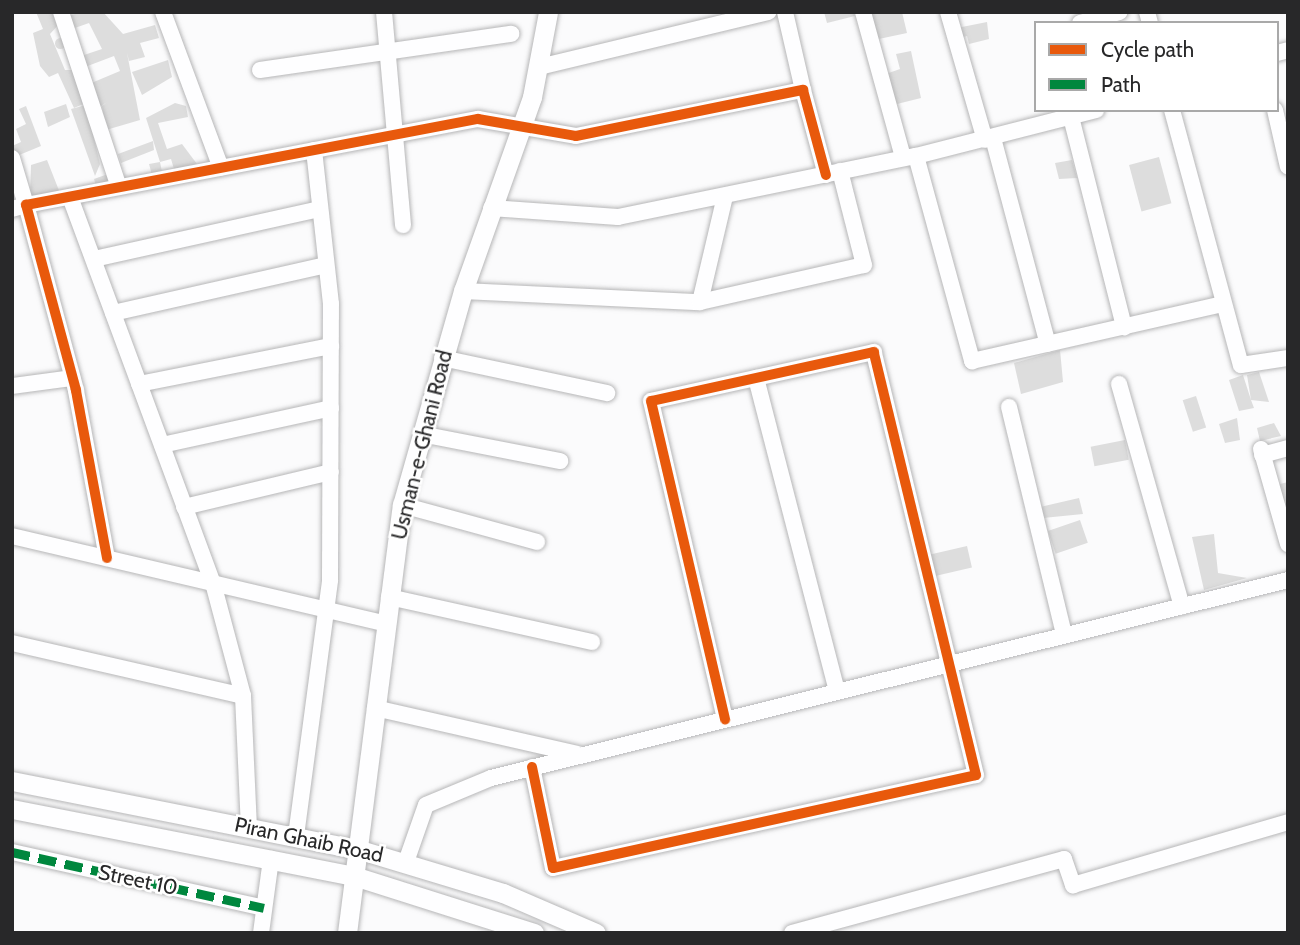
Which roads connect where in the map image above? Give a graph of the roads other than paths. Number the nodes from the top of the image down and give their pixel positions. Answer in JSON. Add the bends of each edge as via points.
{"nodes":[{"id":1,"x":61,"y":12,"type":"edge"},
{"id":2,"x":163,"y":12,"type":"edge"},
{"id":3,"x":384,"y":12,"type":"edge"},
{"id":4,"x":548,"y":12,"type":"edge"},
{"id":5,"x":768,"y":12,"type":"edge"},
{"id":6,"x":785,"y":12,"type":"edge"},
{"id":7,"x":863,"y":12,"type":"edge"},
{"id":8,"x":948,"y":12,"type":"edge"},
{"id":9,"x":1120,"y":12,"type":"edge"},
{"id":10,"x":1087,"y":21,"type":"edge"},
{"id":11,"x":511,"y":34,"type":"dead end"},
{"id":12,"x":387,"y":53,"type":"junction"},
{"id":13,"x":539,"y":67,"type":"junction"},
{"id":14,"x":260,"y":70,"type":"dead end"},
{"id":15,"x":803,"y":90,"type":"junction"},
{"id":16,"x":1088,"y":112,"type":"edge"},
{"id":17,"x":1173,"y":112,"type":"edge"},
{"id":18,"x":1275,"y":112,"type":"edge"},
{"id":19,"x":1071,"y":117,"type":"junction"},
{"id":20,"x":520,"y":128,"type":"junction"},
{"id":21,"x":394,"y":135,"type":"junction"},
{"id":22,"x":989,"y":139,"type":"junction"},
{"id":23,"x":314,"y":150,"type":"junction"},
{"id":24,"x":909,"y":157,"type":"junction"},
{"id":25,"x":12,"y":158,"type":"edge"},
{"id":26,"x":1288,"y":167,"type":"edge"},
{"id":27,"x":221,"y":168,"type":"junction"},
{"id":28,"x":833,"y":173,"type":"junction"},
{"id":29,"x":120,"y":187,"type":"junction"},
{"id":30,"x":725,"y":196,"type":"junction"},
{"id":31,"x":70,"y":197,"type":"junction"},
{"id":32,"x":19,"y":207,"type":"edge"},
{"id":33,"x":491,"y":208,"type":"junction"},
{"id":34,"x":320,"y":209,"type":"junction"},
{"id":35,"x":403,"y":225,"type":"dead end"},
{"id":36,"x":94,"y":259,"type":"junction"},
{"id":37,"x":326,"y":265,"type":"junction"},
{"id":38,"x":463,"y":291,"type":"junction"},
{"id":39,"x":700,"y":302,"type":"junction"},
{"id":40,"x":1222,"y":304,"type":"junction"},
{"id":41,"x":113,"y":313,"type":"junction"},
{"id":42,"x":1125,"y":327,"type":"junction"},
{"id":43,"x":1048,"y":344,"type":"junction"},
{"id":44,"x":331,"y":346,"type":"junction"},
{"id":45,"x":442,"y":358,"type":"junction"},
{"id":46,"x":1288,"y":358,"type":"edge"},
{"id":47,"x":72,"y":378,"type":"junction"},
{"id":48,"x":756,"y":378,"type":"junction"},
{"id":49,"x":14,"y":380,"type":"edge"},
{"id":50,"x":139,"y":384,"type":"junction"},
{"id":51,"x":1119,"y":384,"type":"dead end"},
{"id":52,"x":607,"y":393,"type":"dead end"},
{"id":53,"x":1009,"y":407,"type":"dead end"},
{"id":54,"x":331,"y":408,"type":"junction"},
{"id":55,"x":421,"y":435,"type":"junction"},
{"id":56,"x":162,"y":445,"type":"junction"},
{"id":57,"x":1288,"y":448,"type":"edge"},
{"id":58,"x":560,"y":461,"type":"dead end"},
{"id":59,"x":331,"y":472,"type":"junction"},
{"id":60,"x":402,"y":505,"type":"junction"},
{"id":61,"x":184,"y":507,"type":"junction"},
{"id":62,"x":1285,"y":527,"type":"edge"},
{"id":63,"x":12,"y":536,"type":"edge"},
{"id":64,"x":537,"y":542,"type":"dead end"},
{"id":65,"x":1288,"y":544,"type":"edge"},
{"id":66,"x":107,"y":558,"type":"junction"},
{"id":67,"x":1288,"y":580,"type":"edge"},
{"id":68,"x":212,"y":583,"type":"junction"},
{"id":69,"x":389,"y":597,"type":"junction"},
{"id":70,"x":1182,"y":606,"type":"junction"},
{"id":71,"x":325,"y":610,"type":"junction"},
{"id":72,"x":386,"y":624,"type":"junction"},
{"id":73,"x":1064,"y":634,"type":"junction"},
{"id":74,"x":592,"y":642,"type":"dead end"},
{"id":75,"x":12,"y":643,"type":"edge"},
{"id":76,"x":948,"y":663,"type":"junction"},
{"id":77,"x":837,"y":691,"type":"junction"},
{"id":78,"x":243,"y":696,"type":"junction"},
{"id":79,"x":375,"y":708,"type":"junction"},
{"id":80,"x":725,"y":720,"type":"junction"},
{"id":81,"x":582,"y":755,"type":"junction"},
{"id":82,"x":532,"y":767,"type":"junction"},
{"id":83,"x":12,"y":781,"type":"edge"},
{"id":84,"x":12,"y":808,"type":"edge"},
{"id":85,"x":1288,"y":822,"type":"edge"},
{"id":86,"x":249,"y":826,"type":"junction"},
{"id":87,"x":296,"y":836,"type":"junction"},
{"id":88,"x":357,"y":849,"type":"junction"},
{"id":89,"x":12,"y":852,"type":"edge"},
{"id":90,"x":271,"y":859,"type":"junction"},
{"id":91,"x":406,"y":862,"type":"junction"},
{"id":92,"x":354,"y":876,"type":"junction"},
{"id":93,"x":264,"y":908,"type":"junction"},
{"id":94,"x":482,"y":912,"type":"junction"},
{"id":95,"x":261,"y":933,"type":"edge"},
{"id":96,"x":347,"y":933,"type":"edge"},
{"id":97,"x":479,"y":933,"type":"edge"},
{"id":98,"x":534,"y":933,"type":"edge"},
{"id":99,"x":596,"y":933,"type":"edge"},
{"id":100,"x":792,"y":933,"type":"edge"}],
"edges":[{"from":1,"to":29,"type":"street"},
{"from":2,"to":27,"type":"street"},
{"from":3,"to":12,"type":"street"},
{"from":4,"to":13,"type":"main road","name":"Usman-e-Ghani Road"},
{"from":5,"to":13,"type":"street"},
{"from":6,"to":15,"type":"street"},
{"from":7,"to":24,"type":"street"},
{"from":8,"to":22,"type":"street"},
{"from":9,"to":10,"type":"street"},
{"from":11,"to":12,"type":"street"},
{"from":12,"to":14,"type":"street"},
{"from":12,"to":21,"type":"street"},
{"from":13,"to":20,"type":"main road","name":"Usman-e-Ghani Road"},
{"from":15,"to":20,"type":"street","via":[[576,136]]},
{"from":15,"to":28,"type":"street"},
{"from":16,"to":19,"type":"street"},
{"from":17,"to":40,"type":"street"},
{"from":18,"to":26,"type":"street"},
{"from":19,"to":22,"type":"street"},
{"from":19,"to":42,"type":"street"},
{"from":20,"to":21,"type":"street","via":[[478,119]]},
{"from":20,"to":33,"type":"main road","name":"Usman-e-Ghani Road"},
{"from":21,"to":23,"type":"street"},
{"from":21,"to":35,"type":"street"},
{"from":22,"to":24,"type":"street"},
{"from":22,"to":43,"type":"street"},
{"from":23,"to":27,"type":"street"},
{"from":23,"to":34,"type":"street"},
{"from":24,"to":28,"type":"street"},
{"from":24,"to":43,"type":"street","via":[[972,361]]},
{"from":25,"to":32,"type":"street"},
{"from":27,"to":29,"type":"street"},
{"from":28,"to":30,"type":"street"},
{"from":28,"to":39,"type":"street","via":[[864,265]]},
{"from":29,"to":31,"type":"street"},
{"from":30,"to":33,"type":"street","via":[[618,217]]},
{"from":30,"to":39,"type":"street"},
{"from":31,"to":32,"type":"street"},
{"from":31,"to":36,"type":"street"},
{"from":32,"to":47,"type":"street"},
{"from":33,"to":38,"type":"main road","name":"Usman-e-Ghani Road"},
{"from":34,"to":36,"type":"street"},
{"from":34,"to":37,"type":"street"},
{"from":36,"to":41,"type":"street"},
{"from":37,"to":41,"type":"street"},
{"from":37,"to":44,"type":"street"},
{"from":38,"to":39,"type":"street"},
{"from":38,"to":45,"type":"main road","name":"Usman-e-Ghani Road"},
{"from":40,"to":42,"type":"street"},
{"from":40,"to":46,"type":"street","via":[[1241,365]]},
{"from":41,"to":50,"type":"street"},
{"from":42,"to":43,"type":"street"},
{"from":44,"to":50,"type":"street"},
{"from":44,"to":54,"type":"street"},
{"from":45,"to":52,"type":"street"},
{"from":45,"to":55,"type":"main road","name":"Usman-e-Ghani Road"},
{"from":47,"to":49,"type":"street"},
{"from":47,"to":66,"type":"street"},
{"from":48,"to":76,"type":"street","via":[[874,352]]},
{"from":48,"to":77,"type":"street"},
{"from":48,"to":80,"type":"street","via":[[651,401]]},
{"from":50,"to":56,"type":"street"},
{"from":51,"to":70,"type":"street"},
{"from":53,"to":73,"type":"street"},
{"from":54,"to":56,"type":"street"},
{"from":54,"to":59,"type":"street"},
{"from":55,"to":58,"type":"street"},
{"from":55,"to":60,"type":"main road","name":"Usman-e-Ghani Road"},
{"from":56,"to":61,"type":"street"},
{"from":57,"to":62,"type":"street","via":[[1261,452]]},
{"from":59,"to":61,"type":"street"},
{"from":59,"to":71,"type":"street"},
{"from":60,"to":64,"type":"street"},
{"from":60,"to":69,"type":"main road","name":"Usman-e-Ghani Road"},
{"from":61,"to":68,"type":"street"},
{"from":62,"to":65,"type":"street"},
{"from":63,"to":66,"type":"street"},
{"from":66,"to":68,"type":"street"},
{"from":67,"to":70,"type":"street"},
{"from":68,"to":71,"type":"street"},
{"from":68,"to":78,"type":"street"},
{"from":69,"to":72,"type":"main road","name":"Usman-e-Ghani Road"},
{"from":69,"to":74,"type":"street"},
{"from":70,"to":73,"type":"street"},
{"from":71,"to":72,"type":"street"},
{"from":71,"to":87,"type":"street"},
{"from":72,"to":79,"type":"main road","name":"Usman-e-Ghani Road"},
{"from":73,"to":76,"type":"street"},
{"from":75,"to":78,"type":"street"},
{"from":76,"to":77,"type":"street"},
{"from":76,"to":82,"type":"street","via":[[976,775],[553,868]]},
{"from":77,"to":80,"type":"street"},
{"from":78,"to":86,"type":"street"},
{"from":79,"to":81,"type":"street"},
{"from":79,"to":88,"type":"main road","name":"Usman-e-Ghani Road"},
{"from":80,"to":81,"type":"street"},
{"from":81,"to":82,"type":"street"},
{"from":82,"to":91,"type":"street","via":[[426,805]]},
{"from":83,"to":86,"type":"main road","name":"Piran Ghaib Road"},
{"from":84,"to":90,"type":"main road","name":"Piran Ghaib Road"},
{"from":85,"to":100,"type":"street","via":[[1073,885],[1064,859]]},
{"from":86,"to":87,"type":"main road","name":"Piran Ghaib Road"},
{"from":87,"to":88,"type":"main road","name":"Piran Ghaib Road"},
{"from":88,"to":91,"type":"main road","name":"Piran Ghaib Road"},
{"from":88,"to":92,"type":"main road","name":"Usman-e-Ghani Road"},
{"from":89,"to":93,"type":"street","name":"Street 10"},
{"from":90,"to":92,"type":"main road","name":"Piran Ghaib Road"},
{"from":90,"to":93,"type":"street"},
{"from":91,"to":99,"type":"main road","name":"Piran Ghaib Road","via":[[503,892]]},
{"from":92,"to":94,"type":"main road","name":"Piran Ghaib Road"},
{"from":92,"to":96,"type":"main road","name":"Usman-e-Ghani Road"},
{"from":93,"to":95,"type":"street"},
{"from":94,"to":97,"type":"street"},
{"from":94,"to":98,"type":"main road","name":"Piran Ghaib Road"}]}
